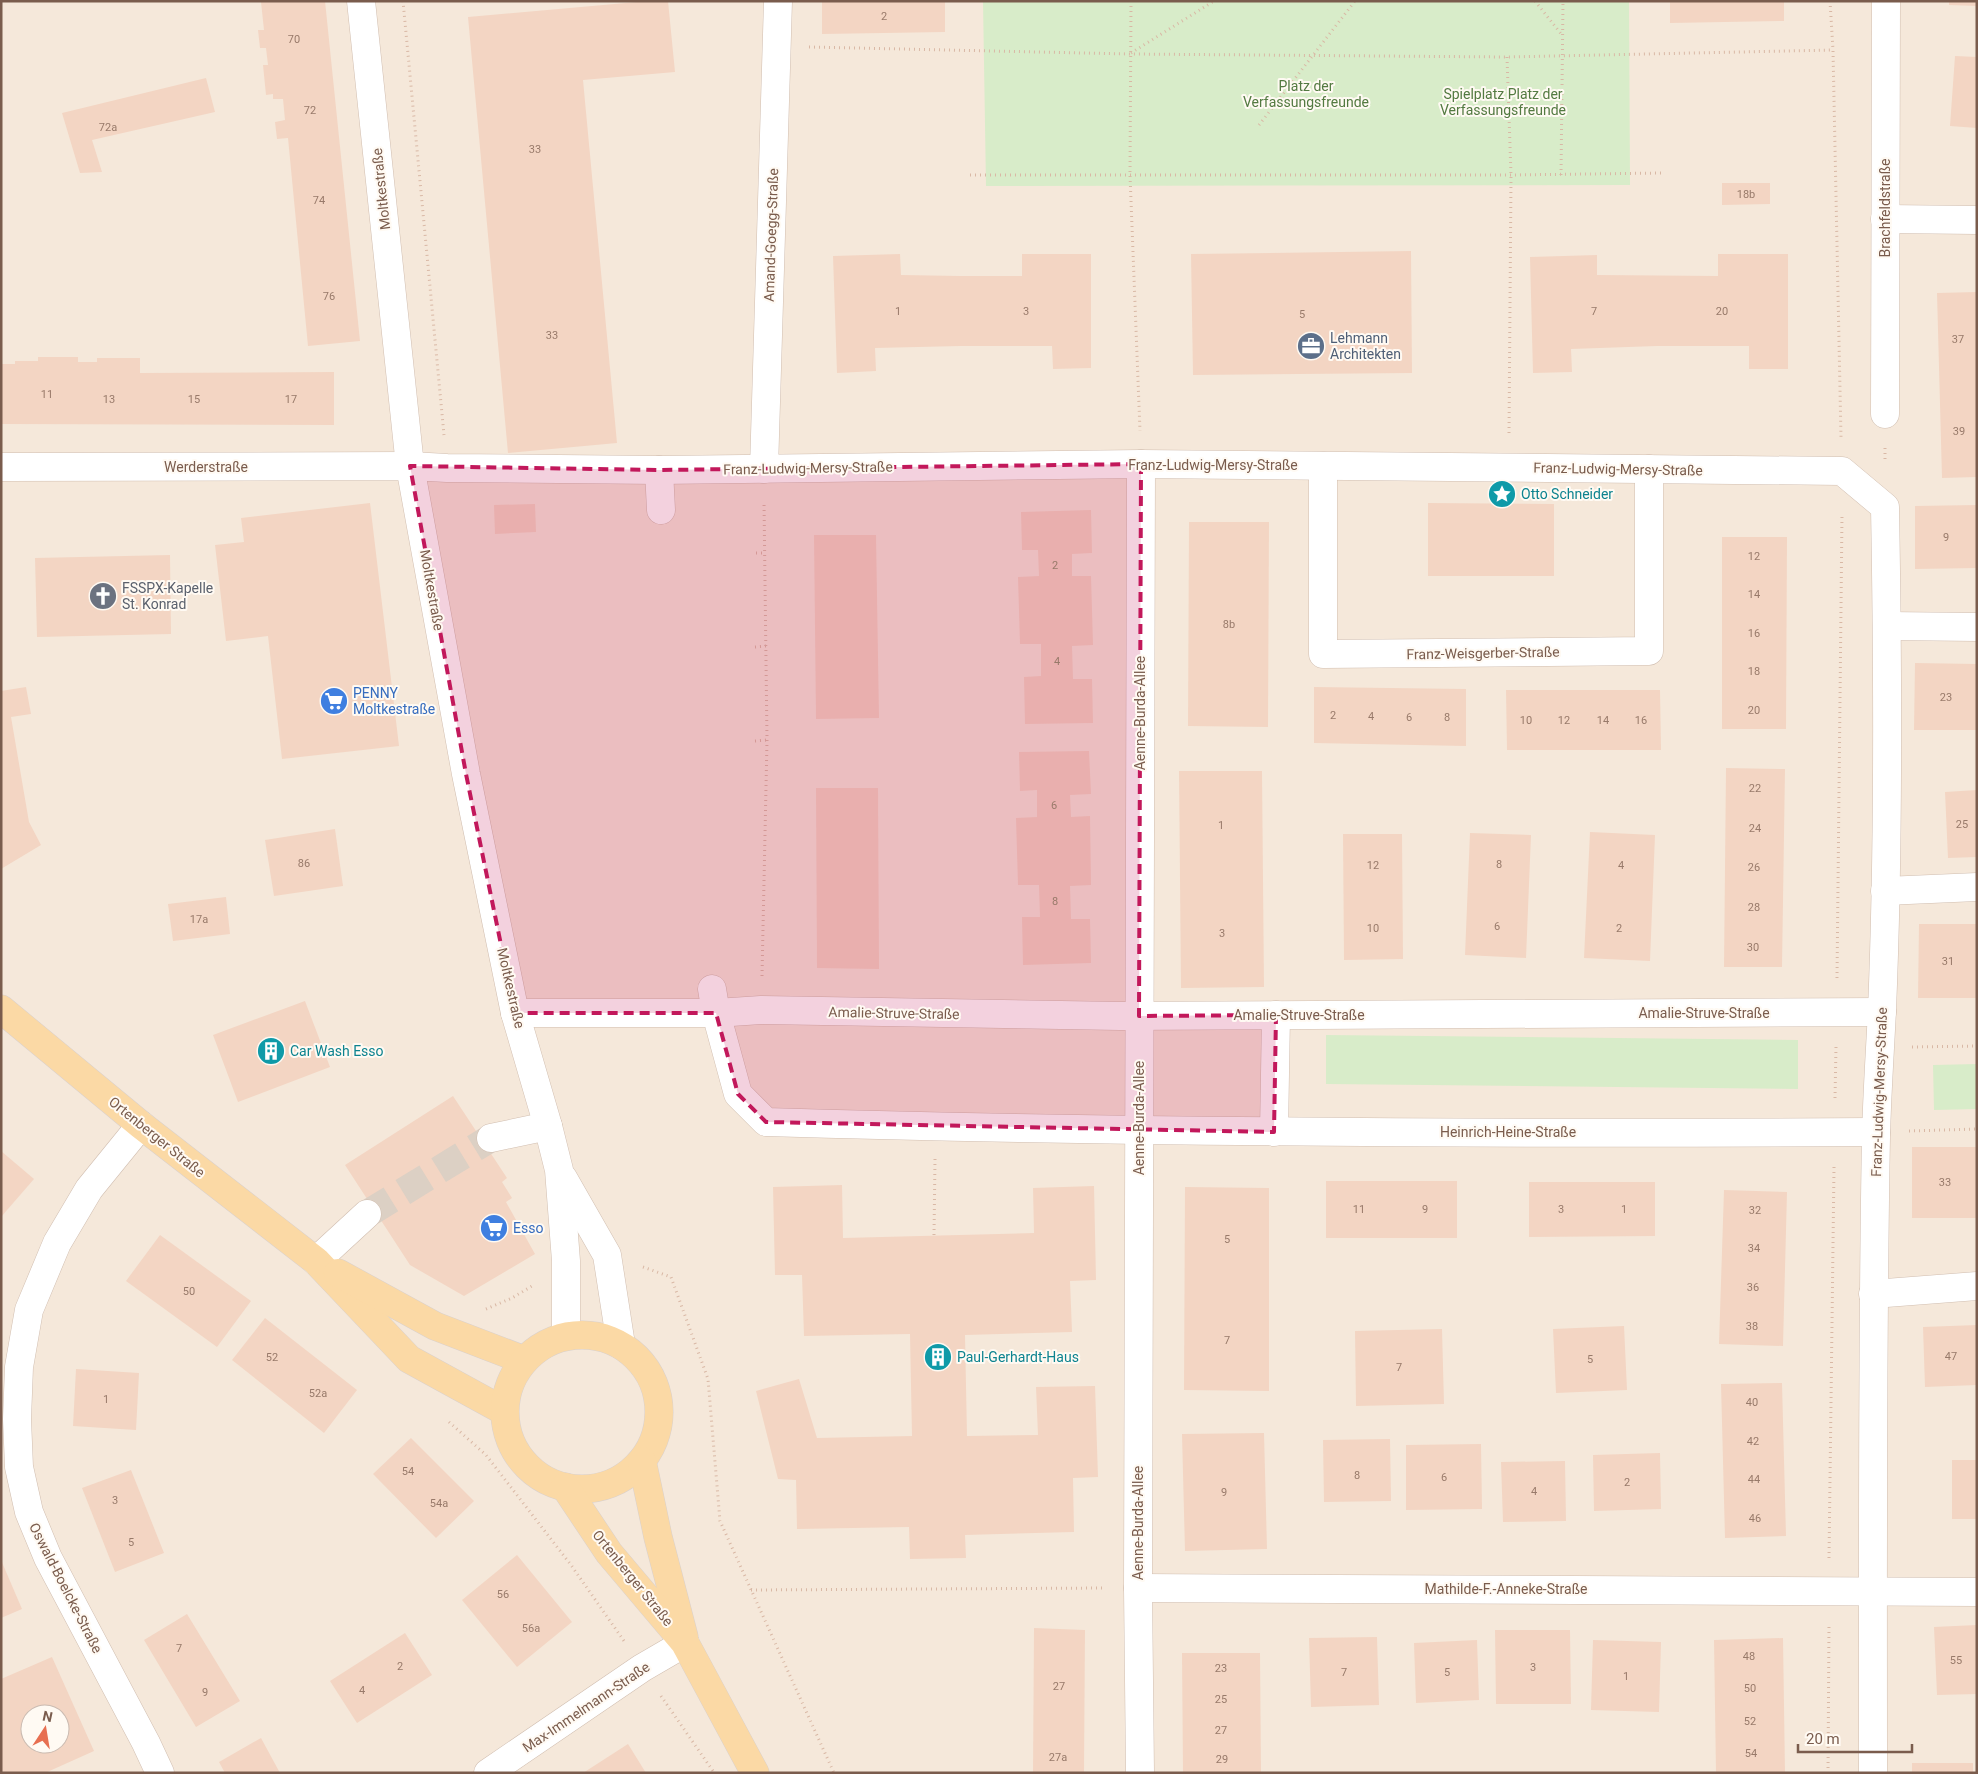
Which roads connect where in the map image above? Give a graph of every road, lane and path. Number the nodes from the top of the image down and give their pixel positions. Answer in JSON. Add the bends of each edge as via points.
{"nodes":[{"id":1,"x":361,"y":1,"type":"edge"},
{"id":2,"x":404,"y":1,"type":"edge"},
{"id":3,"x":778,"y":1,"type":"edge"},
{"id":4,"x":1131,"y":1,"type":"edge"},
{"id":5,"x":1214,"y":1,"type":"edge"},
{"id":6,"x":1356,"y":1,"type":"edge"},
{"id":7,"x":1535,"y":1,"type":"edge"},
{"id":8,"x":1563,"y":1,"type":"edge"},
{"id":9,"x":1830,"y":1,"type":"edge"},
{"id":10,"x":1886,"y":1,"type":"edge"},
{"id":11,"x":1563,"y":36,"type":"junction"},
{"id":12,"x":777,"y":46,"type":"junction"},
{"id":13,"x":1833,"y":50,"type":"junction"},
{"id":14,"x":1130,"y":54,"type":"junction"},
{"id":15,"x":1314,"y":54,"type":"junction"},
{"id":16,"x":1563,"y":56,"type":"junction"},
{"id":17,"x":1507,"y":57,"type":"junction"},
{"id":18,"x":1259,"y":125,"type":"dead end"},
{"id":19,"x":1663,"y":173,"type":"dead end"},
{"id":20,"x":970,"y":175,"type":"dead end"},
{"id":21,"x":1511,"y":175,"type":"junction"},
{"id":22,"x":1561,"y":175,"type":"junction"},
{"id":23,"x":1130,"y":176,"type":"junction"},
{"id":24,"x":1885,"y":219,"type":"junction"},
{"id":25,"x":1977,"y":220,"type":"edge"},
{"id":26,"x":1885,"y":414,"type":"dead end"},
{"id":27,"x":1141,"y":464,"type":"junction"},
{"id":28,"x":410,"y":466,"type":"junction"},
{"id":29,"x":1323,"y":466,"type":"junction"},
{"id":30,"x":1,"y":467,"type":"edge"},
{"id":31,"x":446,"y":468,"type":"junction"},
{"id":32,"x":1508,"y":468,"type":"junction"},
{"id":33,"x":764,"y":469,"type":"junction"},
{"id":34,"x":1649,"y":469,"type":"junction"},
{"id":35,"x":659,"y":470,"type":"junction"},
{"id":36,"x":1842,"y":472,"type":"junction"},
{"id":37,"x":661,"y":510,"type":"dead end"},
{"id":38,"x":756,"y":553,"type":"dead end"},
{"id":39,"x":763,"y":553,"type":"junction"},
{"id":40,"x":1887,"y":626,"type":"junction"},
{"id":41,"x":1977,"y":627,"type":"edge"},
{"id":42,"x":766,"y":646,"type":"junction"},
{"id":43,"x":755,"y":647,"type":"dead end"},
{"id":44,"x":767,"y":740,"type":"junction"},
{"id":45,"x":755,"y":741,"type":"dead end"},
{"id":46,"x":1977,"y":887,"type":"edge"},
{"id":47,"x":1885,"y":891,"type":"junction"},
{"id":48,"x":714,"y":1001,"type":"junction"},
{"id":49,"x":1,"y":1008,"type":"edge"},
{"id":50,"x":761,"y":1010,"type":"junction"},
{"id":51,"x":1882,"y":1012,"type":"junction"},
{"id":52,"x":515,"y":1013,"type":"junction"},
{"id":53,"x":1276,"y":1015,"type":"junction"},
{"id":54,"x":1139,"y":1016,"type":"junction"},
{"id":55,"x":1977,"y":1046,"type":"edge"},
{"id":56,"x":1879,"y":1047,"type":"junction"},
{"id":57,"x":141,"y":1125,"type":"junction"},
{"id":58,"x":548,"y":1126,"type":"junction"},
{"id":59,"x":935,"y":1127,"type":"junction"},
{"id":60,"x":1977,"y":1129,"type":"edge"},
{"id":61,"x":1139,"y":1130,"type":"junction"},
{"id":62,"x":1274,"y":1132,"type":"junction"},
{"id":63,"x":1876,"y":1132,"type":"junction"},
{"id":64,"x":491,"y":1138,"type":"tunnel mouth"},
{"id":65,"x":559,"y":1170,"type":"junction"},
{"id":66,"x":366,"y":1214,"type":"tunnel mouth"},
{"id":67,"x":934,"y":1235,"type":"dead end"},
{"id":68,"x":607,"y":1255,"type":"junction"},
{"id":69,"x":316,"y":1261,"type":"junction"},
{"id":70,"x":566,"y":1261,"type":"junction"},
{"id":71,"x":1977,"y":1286,"type":"edge"},
{"id":72,"x":1874,"y":1294,"type":"junction"},
{"id":73,"x":480,"y":1311,"type":"dead end"},
{"id":74,"x":566,"y":1336,"type":"junction"},
{"id":75,"x":621,"y":1345,"type":"junction"},
{"id":76,"x":524,"y":1360,"type":"junction"},
{"id":77,"x":504,"y":1411,"type":"junction"},
{"id":78,"x":445,"y":1418,"type":"dead end"},
{"id":79,"x":642,"y":1461,"type":"junction"},
{"id":80,"x":565,"y":1487,"type":"junction"},
{"id":81,"x":1138,"y":1588,"type":"junction"},
{"id":82,"x":751,"y":1590,"type":"junction"},
{"id":83,"x":1873,"y":1591,"type":"junction"},
{"id":84,"x":1977,"y":1592,"type":"edge"},
{"id":85,"x":685,"y":1643,"type":"junction"},
{"id":86,"x":642,"y":1668,"type":"junction"},
{"id":87,"x":492,"y":1772,"type":"edge"},
{"id":88,"x":160,"y":1773,"type":"edge"},
{"id":89,"x":714,"y":1773,"type":"edge"},
{"id":90,"x":755,"y":1773,"type":"edge"},
{"id":91,"x":834,"y":1773,"type":"edge"},
{"id":92,"x":1140,"y":1773,"type":"edge"},
{"id":93,"x":1873,"y":1773,"type":"edge"}],
"edges":[{"from":1,"to":28,"type":"street","name":"Moltkestraße"},
{"from":2,"to":31,"type":"path"},
{"from":3,"to":12,"type":"street","name":"Amand-Goegg-Straße"},
{"from":4,"to":14,"type":"path"},
{"from":5,"to":14,"type":"path"},
{"from":6,"to":15,"type":"path"},
{"from":7,"to":11,"type":"path"},
{"from":8,"to":11,"type":"path"},
{"from":9,"to":13,"type":"path"},
{"from":10,"to":24,"type":"street","name":"Brachfeldstraße"},
{"from":11,"to":16,"type":"path"},
{"from":12,"to":14,"type":"path"},
{"from":12,"to":33,"type":"street","name":"Amand-Goegg-Straße"},
{"from":13,"to":16,"type":"path"},
{"from":13,"to":36,"type":"path"},
{"from":14,"to":15,"type":"path"},
{"from":14,"to":23,"type":"path"},
{"from":15,"to":17,"type":"path"},
{"from":15,"to":18,"type":"path"},
{"from":16,"to":17,"type":"path"},
{"from":16,"to":22,"type":"path"},
{"from":17,"to":21,"type":"path"},
{"from":19,"to":22,"type":"path"},
{"from":20,"to":23,"type":"path"},
{"from":21,"to":22,"type":"path"},
{"from":21,"to":23,"type":"path"},
{"from":21,"to":32,"type":"path"},
{"from":23,"to":27,"type":"path"},
{"from":24,"to":25,"type":"street"},
{"from":24,"to":26,"type":"street","name":"Brachfeldstraße"},
{"from":27,"to":29,"type":"street","name":"Franz-Ludwig-Mersy-Straße"},
{"from":27,"to":33,"type":"street","name":"Franz-Ludwig-Mersy-Straße"},
{"from":27,"to":54,"type":"street","name":"Aenne-Burda-Allee"},
{"from":28,"to":30,"type":"street","name":"Werderstraße"},
{"from":28,"to":31,"type":"street","name":"Franz-Ludwig-Mersy-Straße"},
{"from":28,"to":52,"type":"street","name":"Moltkestraße","via":[[466,774]]},
{"from":29,"to":32,"type":"street","name":"Franz-Ludwig-Mersy-Straße"},
{"from":29,"to":34,"type":"street","name":"Franz-Weisgerber-Straße","via":[[1323,654],[1649,651]]},
{"from":31,"to":35,"type":"street","name":"Franz-Ludwig-Mersy-Straße"},
{"from":32,"to":34,"type":"street","name":"Franz-Ludwig-Mersy-Straße"},
{"from":33,"to":35,"type":"street","name":"Franz-Ludwig-Mersy-Straße"},
{"from":33,"to":39,"type":"path"},
{"from":34,"to":36,"type":"street","name":"Franz-Ludwig-Mersy-Straße"},
{"from":35,"to":37,"type":"street"},
{"from":36,"to":40,"type":"street","name":"Franz-Ludwig-Mersy-Straße","via":[[1885,507]]},
{"from":38,"to":39,"type":"path"},
{"from":39,"to":42,"type":"path"},
{"from":40,"to":41,"type":"street"},
{"from":40,"to":47,"type":"street","name":"Franz-Ludwig-Mersy-Straße"},
{"from":42,"to":43,"type":"path"},
{"from":42,"to":44,"type":"path"},
{"from":44,"to":45,"type":"path"},
{"from":44,"to":50,"type":"path"},
{"from":46,"to":47,"type":"street"},
{"from":47,"to":51,"type":"street","name":"Franz-Ludwig-Mersy-Straße"},
{"from":48,"to":50,"type":"street","name":"Amalie-Struve-Straße"},
{"from":48,"to":52,"type":"street","name":"Amalie-Struve-Straße"},
{"from":48,"to":59,"type":"street","via":[[738,1094],[766,1122]]},
{"from":49,"to":57,"type":"main road","name":"Ortenberger Straße"},
{"from":50,"to":54,"type":"street","name":"Amalie-Struve-Straße"},
{"from":51,"to":53,"type":"street","name":"Amalie-Struve-Straße"},
{"from":51,"to":56,"type":"street","name":"Franz-Ludwig-Mersy-Straße"},
{"from":52,"to":58,"type":"street","name":"Moltkestraße"},
{"from":53,"to":54,"type":"street","name":"Amalie-Struve-Straße"},
{"from":53,"to":62,"type":"street"},
{"from":54,"to":61,"type":"street","name":"Aenne-Burda-Allee"},
{"from":55,"to":56,"type":"path"},
{"from":56,"to":63,"type":"street","name":"Franz-Ludwig-Mersy-Straße"},
{"from":57,"to":69,"type":"main road","name":"Ortenberger Straße"},
{"from":57,"to":88,"type":"street","name":"Oswald-Boelcke-Straße","via":[[89,1189],[58,1243],[36,1293],[29,1310],[19,1367],[17,1419],[19,1467],[29,1512],[48,1558]]},
{"from":58,"to":64,"type":"street"},
{"from":58,"to":65,"type":"street","name":"Moltkestraße"},
{"from":59,"to":61,"type":"street"},
{"from":59,"to":67,"type":"path"},
{"from":60,"to":63,"type":"path"},
{"from":61,"to":62,"type":"street","name":"Heinrich-Heine-Straße"},
{"from":61,"to":81,"type":"street","name":"Aenne-Burda-Allee"},
{"from":62,"to":63,"type":"street","name":"Heinrich-Heine-Straße"},
{"from":63,"to":72,"type":"street","name":"Franz-Ludwig-Mersy-Straße"},
{"from":65,"to":68,"type":"street","name":"Moltkestraße"},
{"from":65,"to":70,"type":"street","name":"Moltkestraße"},
{"from":66,"to":69,"type":"street"},
{"from":68,"to":75,"type":"street","name":"Moltkestraße"},
{"from":68,"to":82,"type":"path","via":[[671,1277],[708,1379],[720,1521]]},
{"from":69,"to":76,"type":"main road","name":"Ortenberger Straße","via":[[435,1326]]},
{"from":69,"to":77,"type":"main road","name":"Ortenberger Straße","via":[[409,1359]]},
{"from":70,"to":73,"type":"path","via":[[548,1277],[512,1298]]},
{"from":70,"to":74,"type":"street","name":"Moltkestraße"},
{"from":71,"to":72,"type":"street"},
{"from":72,"to":83,"type":"street","name":"Franz-Ludwig-Mersy-Straße"},
{"from":74,"to":75,"type":"main road","via":[[585,1334]]},
{"from":74,"to":76,"type":"main road","via":[[543,1345]]},
{"from":75,"to":79,"type":"main road","via":[[644,1366],[658,1400],[658,1422],[653,1442]]},
{"from":76,"to":77,"type":"main road","via":[[507,1392]]},
{"from":77,"to":80,"type":"main road","via":[[512,1446],[522,1461],[542,1478]]},
{"from":78,"to":86,"type":"path","via":[[486,1455],[572,1565]]},
{"from":79,"to":80,"type":"main road","via":[[609,1484],[587,1489]]},
{"from":79,"to":85,"type":"main road","name":"Ortenberger Straße"},
{"from":80,"to":85,"type":"main road","name":"Ortenberger Straße","via":[[609,1553]]},
{"from":81,"to":82,"type":"path"},
{"from":81,"to":83,"type":"street","name":"Mathilde-F.-Anneke-Straße"},
{"from":81,"to":92,"type":"street","name":"Aenne-Burda-Allee"},
{"from":82,"to":91,"type":"path"},
{"from":83,"to":84,"type":"street"},
{"from":83,"to":93,"type":"street","name":"Franz-Ludwig-Mersy-Straße"},
{"from":85,"to":86,"type":"street","name":"Max-Immelmann-Straße"},
{"from":85,"to":90,"type":"main road","name":"Ortenberger Straße"},
{"from":86,"to":87,"type":"street","name":"Max-Immelmann-Straße"},
{"from":86,"to":89,"type":"path"}]}
